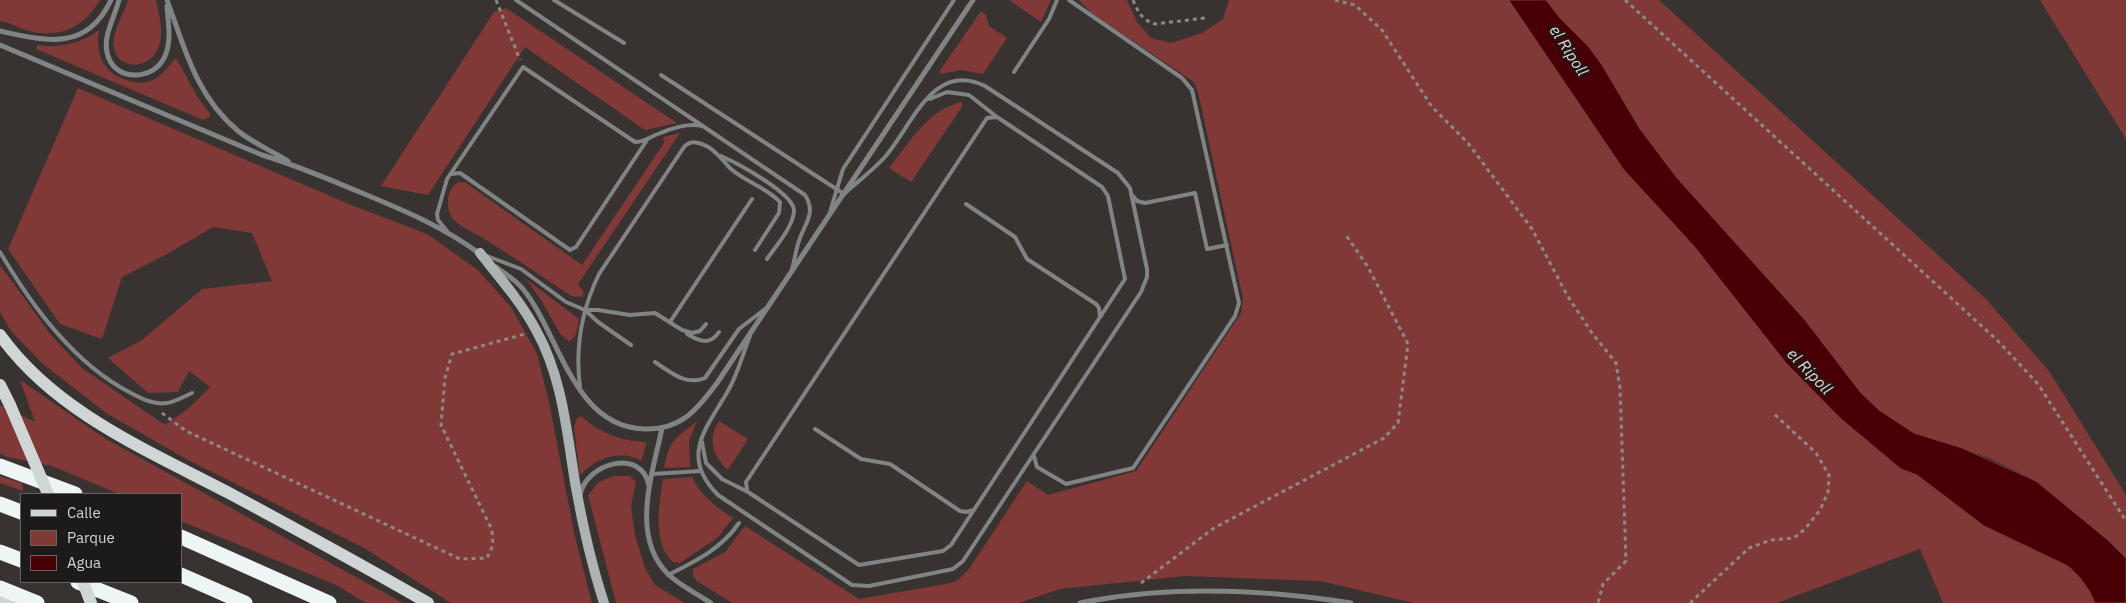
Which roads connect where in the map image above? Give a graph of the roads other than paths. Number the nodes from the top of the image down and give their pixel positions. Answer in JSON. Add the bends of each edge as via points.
{"nodes":[{"id":1,"x":111,"y":0,"type":"edge"},
{"id":2,"x":119,"y":0,"type":"edge"},
{"id":3,"x":167,"y":0,"type":"edge"},
{"id":4,"x":516,"y":0,"type":"edge"},
{"id":5,"x":554,"y":0,"type":"edge"},
{"id":6,"x":954,"y":0,"type":"edge"},
{"id":7,"x":973,"y":0,"type":"edge"},
{"id":8,"x":1057,"y":0,"type":"edge"},
{"id":9,"x":1069,"y":0,"type":"edge"},
{"id":10,"x":0,"y":31,"type":"edge"},
{"id":11,"x":624,"y":43,"type":"dead end"},
{"id":12,"x":0,"y":45,"type":"edge"},
{"id":13,"x":1014,"y":72,"type":"dead end"},
{"id":14,"x":661,"y":76,"type":"dead end"},
{"id":15,"x":924,"y":103,"type":"junction"},
{"id":16,"x":997,"y":117,"type":"junction"},
{"id":17,"x":707,"y":128,"type":"junction"},
{"id":18,"x":648,"y":139,"type":"junction"},
{"id":19,"x":719,"y":155,"type":"junction"},
{"id":20,"x":295,"y":165,"type":"junction"},
{"id":21,"x":450,"y":175,"type":"junction"},
{"id":22,"x":837,"y":190,"type":"junction"},
{"id":23,"x":844,"y":194,"type":"junction"},
{"id":24,"x":1132,"y":194,"type":"junction"},
{"id":25,"x":752,"y":199,"type":"dead end"},
{"id":26,"x":966,"y":204,"type":"dead end"},
{"id":27,"x":828,"y":218,"type":"junction"},
{"id":28,"x":449,"y":233,"type":"junction"},
{"id":29,"x":1227,"y":245,"type":"junction"},
{"id":30,"x":755,"y":250,"type":"dead end"},
{"id":31,"x":0,"y":252,"type":"edge"},
{"id":32,"x":480,"y":253,"type":"junction"},
{"id":33,"x":767,"y":259,"type":"dead end"},
{"id":34,"x":790,"y":276,"type":"junction"},
{"id":35,"x":771,"y":305,"type":"junction"},
{"id":36,"x":585,"y":310,"type":"junction"},
{"id":37,"x":1100,"y":319,"type":"junction"},
{"id":38,"x":670,"y":322,"type":"junction"},
{"id":39,"x":706,"y":324,"type":"dead end"},
{"id":40,"x":682,"y":330,"type":"junction"},
{"id":41,"x":719,"y":332,"type":"dead end"},
{"id":42,"x":0,"y":334,"type":"edge"},
{"id":43,"x":751,"y":334,"type":"junction"},
{"id":44,"x":631,"y":345,"type":"dead end"},
{"id":45,"x":655,"y":362,"type":"dead end"},
{"id":46,"x":0,"y":385,"type":"edge"},
{"id":47,"x":580,"y":390,"type":"junction"},
{"id":48,"x":192,"y":393,"type":"dead end"},
{"id":49,"x":708,"y":421,"type":"junction"},
{"id":50,"x":662,"y":428,"type":"junction"},
{"id":51,"x":815,"y":429,"type":"dead end"},
{"id":52,"x":1035,"y":452,"type":"junction"},
{"id":53,"x":0,"y":466,"type":"edge"},
{"id":54,"x":701,"y":471,"type":"junction"},
{"id":55,"x":652,"y":474,"type":"junction"},
{"id":56,"x":649,"y":489,"type":"junction"},
{"id":57,"x":748,"y":492,"type":"junction"},
{"id":58,"x":48,"y":493,"type":"edge"},
{"id":59,"x":72,"y":493,"type":"edge"},
{"id":60,"x":0,"y":504,"type":"edge"},
{"id":61,"x":579,"y":505,"type":"junction"},
{"id":62,"x":975,"y":509,"type":"junction"},
{"id":63,"x":20,"y":512,"type":"edge"},
{"id":64,"x":739,"y":523,"type":"dead end"},
{"id":65,"x":182,"y":537,"type":"edge"},
{"id":66,"x":0,"y":552,"type":"edge"},
{"id":67,"x":20,"y":560,"type":"edge"},
{"id":68,"x":668,"y":574,"type":"junction"},
{"id":69,"x":182,"y":575,"type":"edge"},
{"id":70,"x":81,"y":583,"type":"edge"},
{"id":71,"x":83,"y":583,"type":"edge"},
{"id":72,"x":0,"y":588,"type":"edge"},
{"id":73,"x":0,"y":597,"type":"edge"},
{"id":74,"x":14,"y":603,"type":"edge"},
{"id":75,"x":37,"y":603,"type":"edge"},
{"id":76,"x":91,"y":603,"type":"edge"},
{"id":77,"x":131,"y":603,"type":"edge"},
{"id":78,"x":245,"y":603,"type":"edge"},
{"id":79,"x":329,"y":603,"type":"edge"},
{"id":80,"x":428,"y":603,"type":"edge"},
{"id":81,"x":604,"y":603,"type":"edge"},
{"id":82,"x":711,"y":603,"type":"edge"},
{"id":83,"x":1080,"y":603,"type":"edge"},
{"id":84,"x":1351,"y":603,"type":"edge"}],
"edges":[{"from":1,"to":10,"type":"street","via":[[98,20],[80,34],[68,38],[44,40]]},
{"from":2,"to":3,"type":"street","via":[[108,36],[107,52],[119,70],[136,75],[151,72],[166,54],[170,38]]},
{"from":3,"to":20,"type":"street","via":[[203,91],[222,116],[240,132]]},
{"from":4,"to":17,"type":"lane"},
{"from":5,"to":11,"type":"lane"},
{"from":6,"to":22,"type":"lane","via":[[842,169]]},
{"from":7,"to":23,"type":"street"},
{"from":8,"to":13,"type":"lane","via":[[1049,19]]},
{"from":9,"to":29,"type":"lane","via":[[1182,78],[1192,90]]},
{"from":12,"to":20,"type":"street","via":[[262,155]]},
{"from":14,"to":22,"type":"lane"},
{"from":15,"to":16,"type":"lane","via":[[941,93],[961,93]]},
{"from":15,"to":23,"type":"lane","via":[[884,157]]},
{"from":15,"to":24,"type":"lane","via":[[945,83],[961,80],[978,83],[1118,173]]},
{"from":16,"to":37,"type":"lane","via":[[1106,192],[1125,279]]},
{"from":16,"to":57,"type":"lane","via":[[987,118],[746,482]]},
{"from":17,"to":18,"type":"lane","via":[[690,125]]},
{"from":17,"to":34,"type":"lane","via":[[800,190],[808,200],[810,218],[800,237]]},
{"from":18,"to":21,"type":"lane","via":[[641,142],[631,140],[523,67]]},
{"from":18,"to":21,"type":"lane","via":[[576,246],[570,250],[460,173]]},
{"from":19,"to":30,"type":"lane","via":[[732,169],[780,202],[779,213]]},
{"from":19,"to":33,"type":"lane","via":[[736,162],[793,204],[791,223]]},
{"from":19,"to":36,"type":"lane","via":[[696,142],[684,147],[599,274]]},
{"from":20,"to":28,"type":"street"},
{"from":21,"to":28,"type":"lane","via":[[437,214]]},
{"from":22,"to":23,"type":"lane"},
{"from":22,"to":27,"type":"lane"},
{"from":23,"to":27,"type":"street"},
{"from":24,"to":29,"type":"lane","via":[[1137,201],[1145,203],[1195,193],[1207,249]]},
{"from":24,"to":52,"type":"lane","via":[[1147,269],[1144,285]]},
{"from":25,"to":38,"type":"lane"},
{"from":26,"to":37,"type":"lane","via":[[1015,237],[1027,259],[1096,304]]},
{"from":27,"to":34,"type":"street"},
{"from":28,"to":32,"type":"street"},
{"from":29,"to":52,"type":"lane","via":[[1239,296],[1238,310],[1133,468],[1066,484],[1035,464]]},
{"from":31,"to":48,"type":"lane","via":[[61,338],[110,383],[148,402],[168,404]]},
{"from":32,"to":36,"type":"lane","via":[[522,269],[566,302]]},
{"from":32,"to":47,"type":"street","via":[[522,288]]},
{"from":32,"to":61,"type":"street","via":[[537,330],[566,418]]},
{"from":34,"to":35,"type":"street"},
{"from":35,"to":43,"type":"street"},
{"from":35,"to":45,"type":"lane","via":[[739,329],[705,378],[684,379]]},
{"from":36,"to":38,"type":"lane","via":[[630,315],[655,313]]},
{"from":36,"to":44,"type":"lane"},
{"from":36,"to":47,"type":"lane","via":[[578,351]]},
{"from":37,"to":62,"type":"lane"},
{"from":38,"to":40,"type":"lane"},
{"from":39,"to":40,"type":"lane","via":[[696,332]]},
{"from":40,"to":41,"type":"lane","via":[[701,341],[713,340]]},
{"from":42,"to":80,"type":"main road","via":[[34,375],[117,434]]},
{"from":43,"to":49,"type":"lane","via":[[729,388]]},
{"from":43,"to":50,"type":"street","via":[[694,411],[683,420]]},
{"from":46,"to":58,"type":"main road","bridge":true},
{"from":47,"to":50,"type":"street","via":[[609,419],[635,429]]},
{"from":49,"to":54,"type":"lane","via":[[699,447]]},
{"from":49,"to":57,"type":"lane","via":[[702,442],[706,464],[722,479]]},
{"from":50,"to":55,"type":"street"},
{"from":51,"to":62,"type":"lane","via":[[861,459],[890,464],[960,511]]},
{"from":52,"to":54,"type":"lane","via":[[959,566],[945,572],[869,586],[846,582],[718,495]]},
{"from":53,"to":59,"type":"highway"},
{"from":54,"to":55,"type":"lane"},
{"from":55,"to":56,"type":"street"},
{"from":56,"to":61,"type":"street","via":[[646,475],[634,465],[611,464],[589,477],[581,491]]},
{"from":56,"to":68,"type":"street","via":[[649,537],[656,557]]},
{"from":57,"to":62,"type":"lane","via":[[859,565],[948,549]]},
{"from":60,"to":63,"type":"highway"},
{"from":61,"to":81,"type":"street"},
{"from":64,"to":68,"type":"lane","via":[[730,537],[711,552]]},
{"from":65,"to":79,"type":"highway"},
{"from":66,"to":67,"type":"highway"},
{"from":68,"to":82,"type":"street"},
{"from":69,"to":78,"type":"highway"},
{"from":70,"to":77,"type":"highway"},
{"from":71,"to":76,"type":"main road","bridge":true},
{"from":72,"to":75,"type":"highway"},
{"from":73,"to":74,"type":"main road"},
{"from":83,"to":84,"type":"street","via":[[1126,595],[1211,591],[1304,596]]}]}
